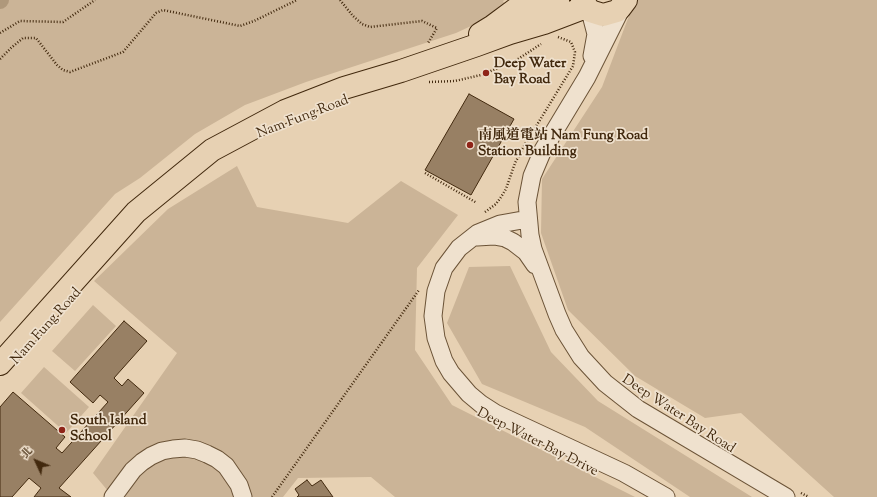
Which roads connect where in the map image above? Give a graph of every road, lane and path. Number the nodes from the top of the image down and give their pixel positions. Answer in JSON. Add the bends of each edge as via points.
{"nodes":[{"id":1,"x":95,"y":0,"type":"edge"},
{"id":2,"x":297,"y":0,"type":"edge"},
{"id":3,"x":340,"y":0,"type":"edge"},
{"id":4,"x":528,"y":0,"type":"edge"},
{"id":5,"x":558,"y":0,"type":"edge"},
{"id":6,"x":625,"y":2,"type":"edge"},
{"id":7,"x":586,"y":6,"type":"edge"},
{"id":8,"x":0,"y":33,"type":"edge"},
{"id":9,"x":510,"y":33,"type":"junction"},
{"id":10,"x":555,"y":38,"type":"dead end"},
{"id":11,"x":545,"y":42,"type":"dead end"},
{"id":12,"x":435,"y":51,"type":"junction"},
{"id":13,"x":0,"y":59,"type":"edge"},
{"id":14,"x":587,"y":77,"type":"junction"},
{"id":15,"x":426,"y":82,"type":"dead end"},
{"id":16,"x":425,"y":173,"type":"dead end"},
{"id":17,"x":477,"y":203,"type":"dead end"},
{"id":18,"x":483,"y":213,"type":"dead end"},
{"id":19,"x":528,"y":219,"type":"junction"},
{"id":20,"x":468,"y":240,"type":"junction"},
{"id":21,"x":540,"y":271,"type":"junction"},
{"id":22,"x":419,"y":290,"type":"dead end"},
{"id":23,"x":0,"y":364,"type":"edge"},
{"id":24,"x":791,"y":493,"type":"edge"},
{"id":25,"x":112,"y":497,"type":"edge"},
{"id":26,"x":243,"y":497,"type":"edge"},
{"id":27,"x":272,"y":497,"type":"edge"},
{"id":28,"x":666,"y":497,"type":"edge"},
{"id":29,"x":808,"y":497,"type":"edge"}],
"edges":[{"from":1,"to":8,"type":"path","via":[[63,22],[20,21]]},
{"from":2,"to":13,"type":"path","via":[[240,26],[164,10],[156,13],[123,52],[70,72],[57,65],[36,38],[23,38]]},
{"from":3,"to":12,"type":"path","via":[[353,16],[370,27],[422,21],[437,28]]},
{"from":4,"to":12,"type":"main road","via":[[493,26]]},
{"from":5,"to":9,"type":"main road","name":"Nam Fung Road"},
{"from":6,"to":7,"type":"main road","via":[[617,11],[608,14],[599,14]]},
{"from":6,"to":14,"type":"street","name":"Deep Water Bay Road"},
{"from":7,"to":9,"type":"main road","name":"Nam Fung Road","via":[[544,24]]},
{"from":7,"to":14,"type":"street","name":"Deep Water Bay Road","via":[[596,34]]},
{"from":9,"to":12,"type":"main road","name":"Nam Fung Road"},
{"from":10,"to":18,"type":"path","via":[[560,37],[571,42],[575,52],[573,66],[524,146],[501,197]]},
{"from":11,"to":15,"type":"path","via":[[515,61],[486,73],[455,81]]},
{"from":12,"to":23,"type":"main road","name":"Nam Fung Road","via":[[401,71],[344,88],[285,110],[212,150],[136,212]]},
{"from":14,"to":19,"type":"street","name":"Deep Water Bay Road","via":[[537,162],[529,188]]},
{"from":16,"to":17,"type":"path"},
{"from":19,"to":20,"type":"street","name":"Deep Water Bay Drive","via":[[500,224]]},
{"from":19,"to":21,"type":"street","name":"Deep Water Bay Road"},
{"from":20,"to":21,"type":"street","via":[[481,236],[504,238],[519,246]]},
{"from":20,"to":28,"type":"street","name":"Deep Water Bay Drive","via":[[444,268],[434,303],[436,338],[451,373],[469,394],[495,413],[624,473]]},
{"from":21,"to":24,"type":"street","name":"Deep Water Bay Road","via":[[557,314],[573,344],[581,357],[605,383],[638,409]]},
{"from":22,"to":27,"type":"path"},
{"from":24,"to":29,"type":"path"},
{"from":25,"to":26,"type":"street","via":[[142,462],[162,451],[185,448],[207,454],[226,466],[239,485]]}]}
